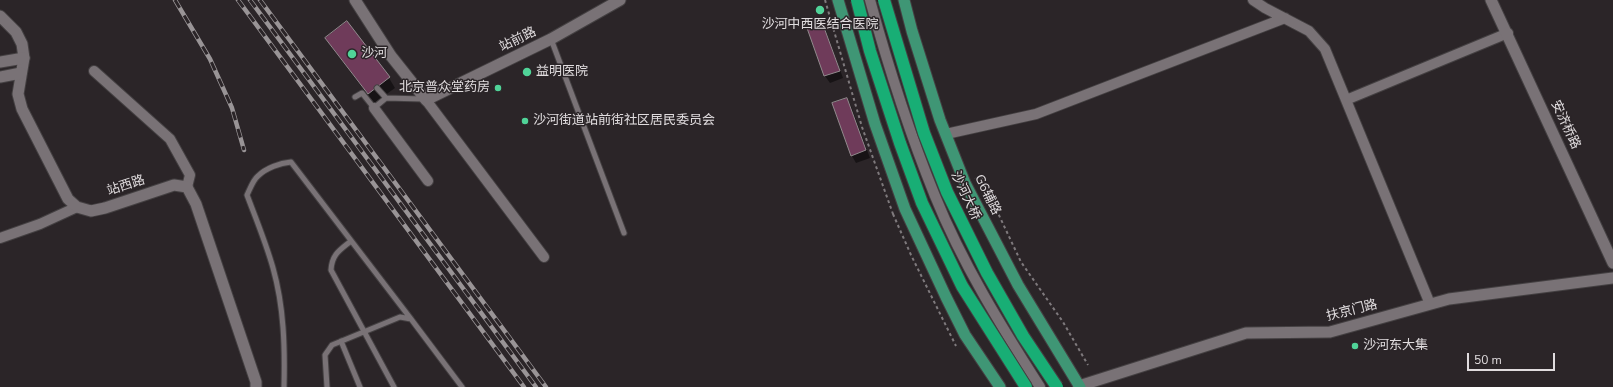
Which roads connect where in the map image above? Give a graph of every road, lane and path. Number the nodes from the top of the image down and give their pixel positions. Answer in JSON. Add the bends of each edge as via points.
{"nodes":[{"id":1,"x":355,"y":0,"type":"edge"},
{"id":2,"x":620,"y":0,"type":"edge"},
{"id":3,"x":838,"y":0,"type":"edge"},
{"id":4,"x":857,"y":0,"type":"edge"},
{"id":5,"x":870,"y":0,"type":"edge"},
{"id":6,"x":884,"y":0,"type":"edge"},
{"id":7,"x":904,"y":0,"type":"edge"},
{"id":8,"x":1253,"y":0,"type":"edge"},
{"id":9,"x":1491,"y":0,"type":"edge"},
{"id":10,"x":0,"y":16,"type":"edge"},
{"id":11,"x":1285,"y":18,"type":"junction"},
{"id":12,"x":1508,"y":33,"type":"junction"},
{"id":13,"x":551,"y":39,"type":"junction"},
{"id":14,"x":24,"y":58,"type":"junction"},
{"id":15,"x":0,"y":62,"type":"edge"},
{"id":16,"x":94,"y":71,"type":"dead end"},
{"id":17,"x":22,"y":73,"type":"junction"},
{"id":18,"x":0,"y":77,"type":"edge"},
{"id":19,"x":377,"y":88,"type":"dead end"},
{"id":20,"x":355,"y":97,"type":"dead end"},
{"id":21,"x":386,"y":98,"type":"junction"},
{"id":22,"x":426,"y":100,"type":"junction"},
{"id":23,"x":1346,"y":100,"type":"junction"},
{"id":24,"x":374,"y":108,"type":"junction"},
{"id":25,"x":946,"y":134,"type":"junction"},
{"id":26,"x":428,"y":181,"type":"dead end"},
{"id":27,"x":187,"y":187,"type":"junction"},
{"id":28,"x":77,"y":207,"type":"junction"},
{"id":29,"x":893,"y":214,"type":"dead end"},
{"id":30,"x":624,"y":233,"type":"dead end"},
{"id":31,"x":0,"y":238,"type":"edge"},
{"id":32,"x":351,"y":241,"type":"junction"},
{"id":33,"x":544,"y":257,"type":"dead end"},
{"id":34,"x":1613,"y":263,"type":"edge"},
{"id":35,"x":1613,"y":278,"type":"edge"},
{"id":36,"x":1430,"y":304,"type":"junction"},
{"id":37,"x":411,"y":319,"type":"junction"},
{"id":38,"x":365,"y":331,"type":"junction"},
{"id":39,"x":341,"y":341,"type":"junction"},
{"id":40,"x":956,"y":346,"type":"dead end"},
{"id":41,"x":256,"y":387,"type":"edge"},
{"id":42,"x":284,"y":387,"type":"edge"},
{"id":43,"x":327,"y":387,"type":"edge"},
{"id":44,"x":360,"y":387,"type":"edge"},
{"id":45,"x":394,"y":387,"type":"edge"},
{"id":46,"x":462,"y":387,"type":"edge"},
{"id":47,"x":1000,"y":387,"type":"edge"},
{"id":48,"x":1026,"y":387,"type":"edge"},
{"id":49,"x":1040,"y":387,"type":"edge"},
{"id":50,"x":1057,"y":387,"type":"edge"},
{"id":51,"x":1079,"y":387,"type":"edge"}],
"edges":[{"from":1,"to":22,"type":"street","via":[[391,56]]},
{"from":2,"to":13,"type":"street","name":"站前路"},
{"from":3,"to":47,"type":"main road","via":[[875,124],[905,208],[965,335]]},
{"from":4,"to":48,"type":"highway","bridge":true,"via":[[870,51],[922,203],[962,286]]},
{"from":5,"to":49,"type":"street","via":[[901,105],[953,237],[1011,342]]},
{"from":6,"to":50,"type":"highway","name":"沙河大桥","bridge":true,"via":[[924,132],[947,192],[1022,336]]},
{"from":7,"to":25,"type":"main road","name":"G6辅路"},
{"from":8,"to":11,"type":"street"},
{"from":9,"to":12,"type":"street","name":"安济桥路"},
{"from":10,"to":14,"type":"street","via":[[16,32],[22,44]]},
{"from":11,"to":23,"type":"street","via":[[1309,31],[1325,49]]},
{"from":11,"to":25,"type":"street","via":[[1036,114]]},
{"from":12,"to":23,"type":"street"},
{"from":12,"to":34,"type":"street","name":"安济桥路"},
{"from":13,"to":22,"type":"street","name":"站前路"},
{"from":13,"to":30,"type":"lane"},
{"from":14,"to":15,"type":"street"},
{"from":14,"to":17,"type":"street"},
{"from":16,"to":27,"type":"street","via":[[170,139],[190,175]]},
{"from":17,"to":18,"type":"street"},
{"from":17,"to":28,"type":"street","via":[[18,94],[22,109],[68,199]]},
{"from":19,"to":21,"type":"lane"},
{"from":20,"to":24,"type":"lane","via":[[362,93]]},
{"from":21,"to":22,"type":"lane"},
{"from":21,"to":24,"type":"lane"},
{"from":22,"to":33,"type":"street"},
{"from":23,"to":36,"type":"street"},
{"from":24,"to":26,"type":"street"},
{"from":25,"to":51,"type":"main road","name":"G6辅路","via":[[965,183],[993,238]]},
{"from":27,"to":28,"type":"street","name":"站西路","via":[[174,185],[91,211]]},
{"from":27,"to":41,"type":"street","via":[[196,204]]},
{"from":28,"to":31,"type":"street"},
{"from":29,"to":40,"type":"path"},
{"from":32,"to":37,"type":"lane"},
{"from":32,"to":38,"type":"lane","via":[[332,260],[331,270]]},
{"from":32,"to":42,"type":"lane","via":[[291,162],[268,170],[255,180],[247,195],[273,267],[281,302],[285,350]]},
{"from":35,"to":36,"type":"street","name":"扶京门路","via":[[1449,299]]},
{"from":36,"to":51,"type":"street","name":"扶京门路","via":[[1330,332],[1246,333]]},
{"from":37,"to":38,"type":"lane","via":[[400,317]]},
{"from":37,"to":46,"type":"lane"},
{"from":38,"to":39,"type":"lane"},
{"from":38,"to":45,"type":"lane"},
{"from":39,"to":43,"type":"lane","via":[[332,345],[325,355]]},
{"from":39,"to":44,"type":"lane"}]}
